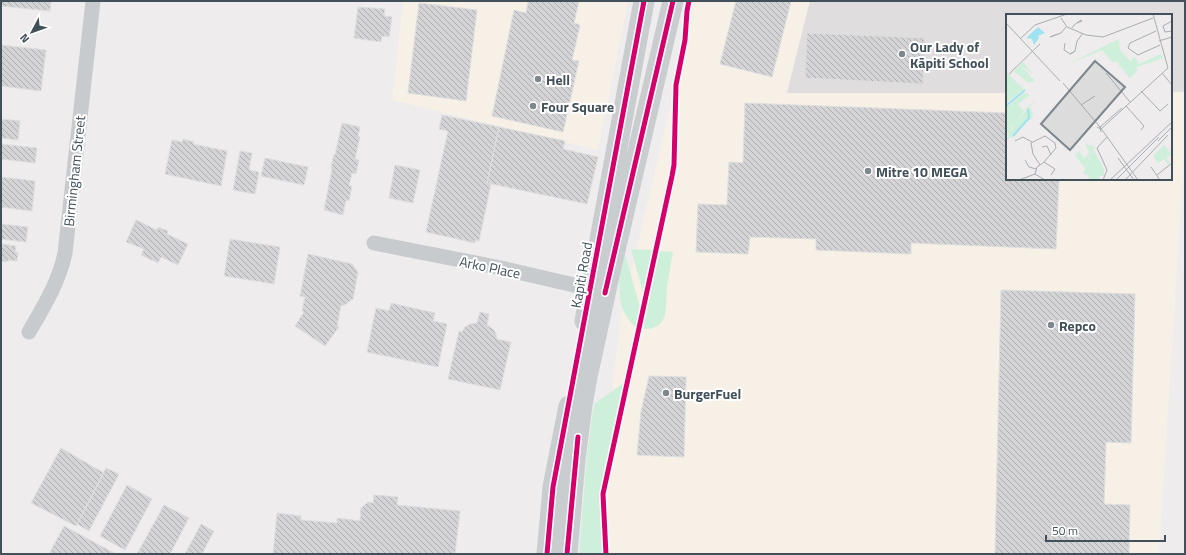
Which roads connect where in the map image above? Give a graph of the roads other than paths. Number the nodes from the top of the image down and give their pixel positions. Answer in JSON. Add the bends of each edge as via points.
{"nodes":[{"id":1,"x":92,"y":1,"type":"edge"},
{"id":2,"x":644,"y":1,"type":"edge"},
{"id":3,"x":673,"y":1,"type":"edge"},
{"id":4,"x":374,"y":243,"type":"dead end"},
{"id":5,"x":598,"y":291,"type":"junction"},
{"id":6,"x":29,"y":332,"type":"dead end"},
{"id":7,"x":575,"y":460,"type":"junction"},
{"id":8,"x":553,"y":487,"type":"junction"},
{"id":9,"x":547,"y":554,"type":"edge"},
{"id":10,"x":567,"y":554,"type":"edge"}],
"edges":[{"from":1,"to":6,"type":"street","name":"Birmingham Street","via":[[65,253],[53,290]]},
{"from":2,"to":5,"type":"main road","name":"Kapiti Road"},
{"from":3,"to":5,"type":"main road","name":"Kapiti Road"},
{"from":4,"to":5,"type":"street","name":"Arko Place","via":[[496,267]]},
{"from":5,"to":7,"type":"main road","name":"Kapiti Road"},
{"from":5,"to":8,"type":"main road","name":"Kapiti Road"},
{"from":7,"to":8,"type":"main road"},
{"from":7,"to":10,"type":"main road","name":"Kapiti Road"},
{"from":8,"to":9,"type":"main road","name":"Kapiti Road"}]}
